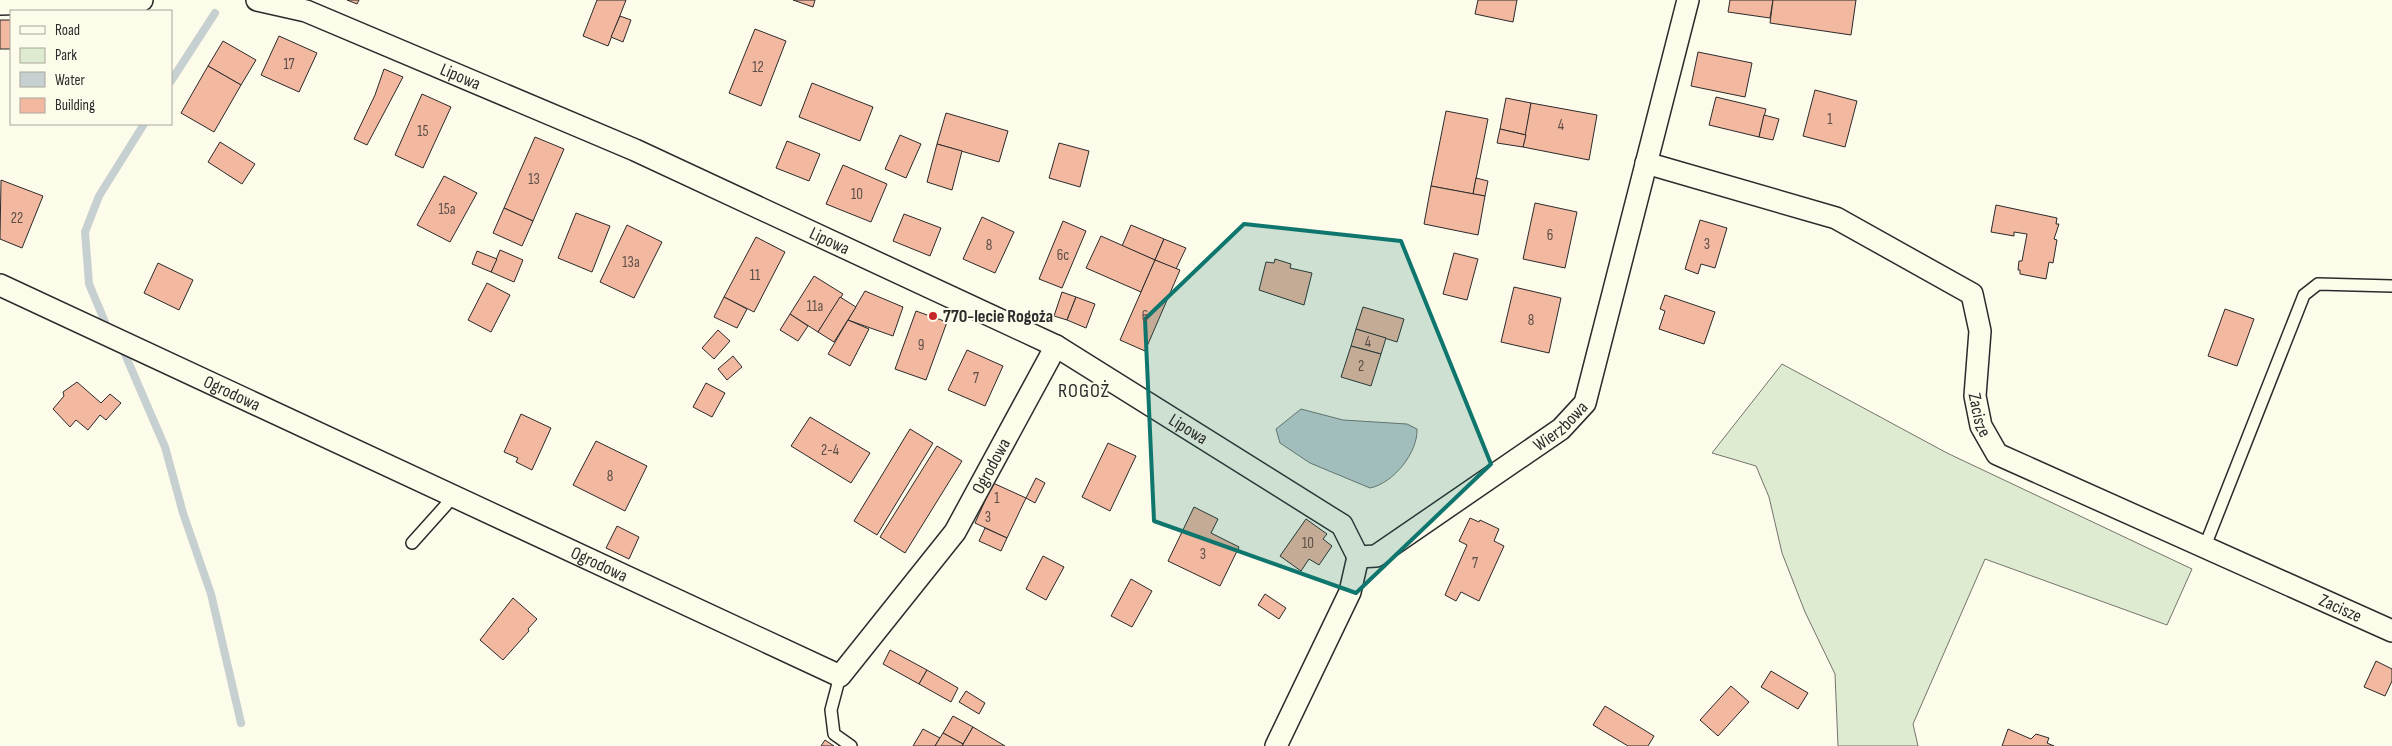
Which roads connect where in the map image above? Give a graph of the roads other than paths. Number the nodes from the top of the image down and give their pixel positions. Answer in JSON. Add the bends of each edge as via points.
{"nodes":[{"id":1,"x":142,"y":0,"type":"edge"},
{"id":2,"x":257,"y":0,"type":"edge"},
{"id":3,"x":1688,"y":0,"type":"edge"},
{"id":4,"x":0,"y":4,"type":"edge"},
{"id":5,"x":1646,"y":163,"type":"junction"},
{"id":6,"x":0,"y":284,"type":"edge"},
{"id":7,"x":2392,"y":286,"type":"edge"},
{"id":8,"x":1056,"y":346,"type":"junction"},
{"id":9,"x":455,"y":495,"type":"junction"},
{"id":10,"x":412,"y":543,"type":"dead end"},
{"id":11,"x":2206,"y":546,"type":"junction"},
{"id":12,"x":1358,"y":557,"type":"junction"},
{"id":13,"x":2392,"y":631,"type":"edge"},
{"id":14,"x":840,"y":676,"type":"junction"},
{"id":15,"x":851,"y":746,"type":"edge"},
{"id":16,"x":1276,"y":746,"type":"edge"}],
"edges":[{"from":1,"to":4,"type":"street"},
{"from":2,"to":8,"type":"street","name":"Lipowa","via":[[306,11],[635,150]]},
{"from":3,"to":5,"type":"street","name":"Wierzbowa"},
{"from":5,"to":11,"type":"street","name":"Zacisze","via":[[1836,218],[1972,294],[1980,331],[1975,396],[1981,426],[1997,454]]},
{"from":5,"to":12,"type":"street","name":"Wierzbowa","via":[[1585,403],[1561,428],[1376,556]]},
{"from":6,"to":9,"type":"street","name":"Ogrodowa"},
{"from":7,"to":11,"type":"lane","via":[[2318,284],[2304,295]]},
{"from":8,"to":12,"type":"street","name":"Lipowa","via":[[1342,525]]},
{"from":8,"to":14,"type":"street","name":"Ogrodowa","via":[[955,532]]},
{"from":9,"to":10,"type":"lane"},
{"from":9,"to":14,"type":"street","name":"Ogrodowa"},
{"from":11,"to":13,"type":"street","name":"Zacisze"},
{"from":12,"to":16,"type":"street","via":[[1350,592]]},
{"from":14,"to":15,"type":"lane","via":[[830,710],[834,734]]}]}
